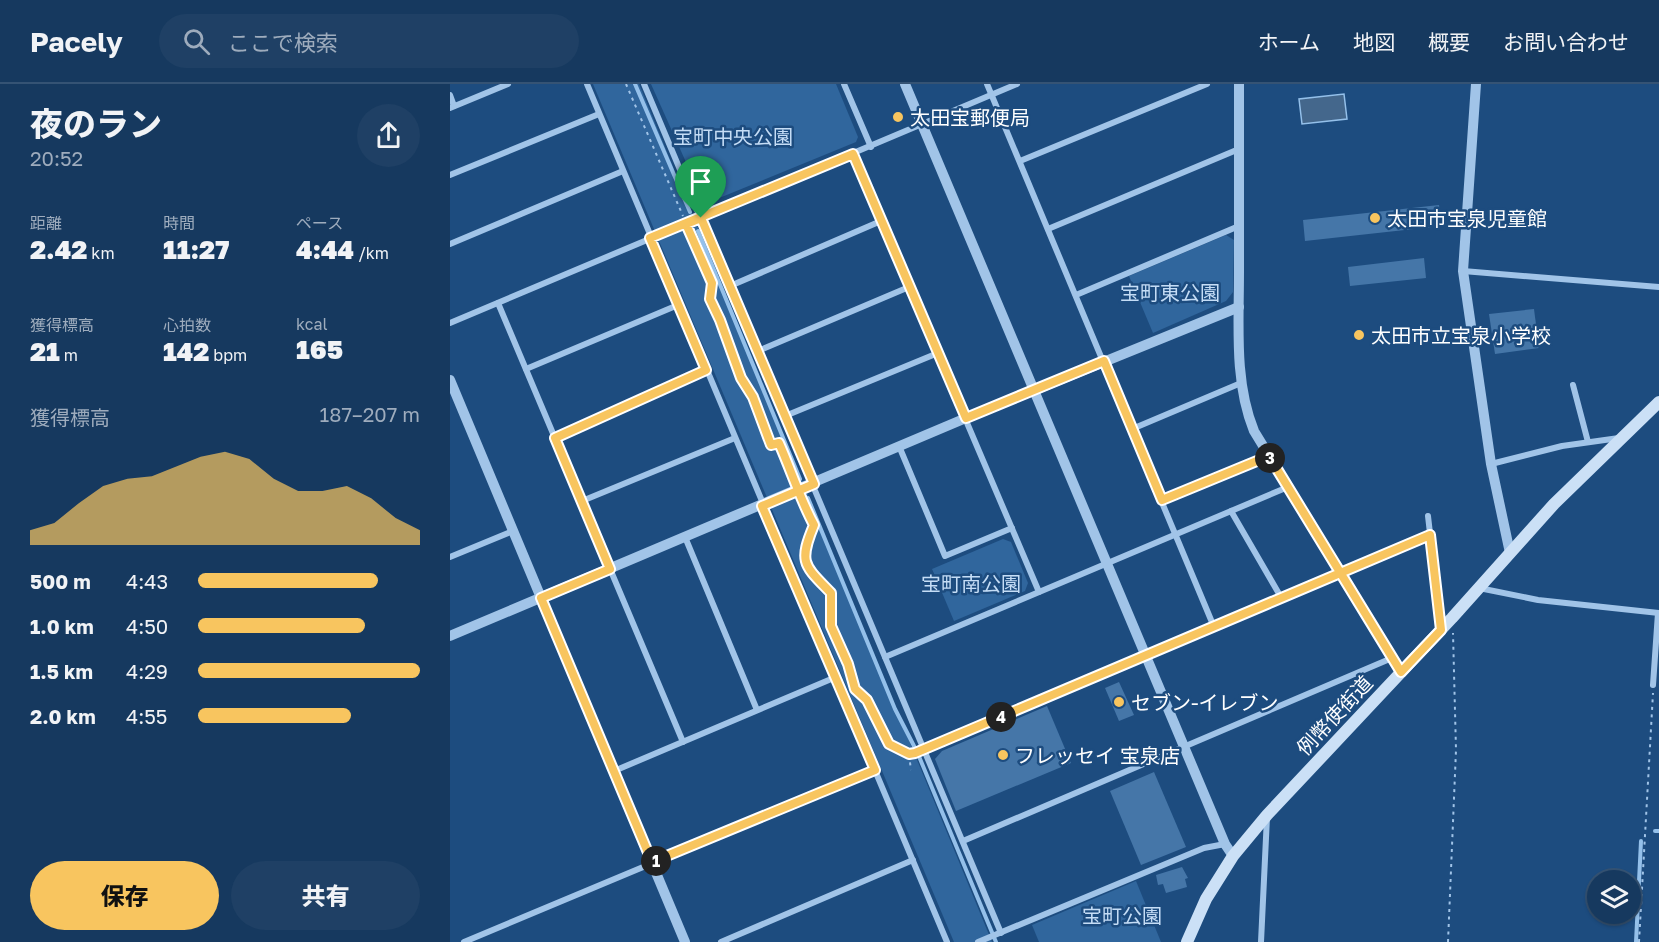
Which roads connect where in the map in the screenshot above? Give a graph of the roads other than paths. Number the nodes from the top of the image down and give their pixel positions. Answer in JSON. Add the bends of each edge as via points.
{"nodes":[{"id":1,"x":508,"y":84,"type":"edge"},
{"id":2,"x":587,"y":84,"type":"edge"},
{"id":3,"x":644,"y":84,"type":"edge"},
{"id":4,"x":844,"y":84,"type":"edge"},
{"id":5,"x":905,"y":84,"type":"edge"},
{"id":6,"x":987,"y":84,"type":"edge"},
{"id":7,"x":1017,"y":84,"type":"edge"},
{"id":8,"x":1207,"y":84,"type":"edge"},
{"id":9,"x":1239,"y":84,"type":"edge"},
{"id":10,"x":1476,"y":84,"type":"edge"},
{"id":11,"x":450,"y":95,"type":"edge"},
{"id":12,"x":992,"y":95,"type":"junction"},
{"id":13,"x":452,"y":107,"type":"edge"},
{"id":14,"x":599,"y":114,"type":"junction"},
{"id":15,"x":922,"y":124,"type":"junction"},
{"id":16,"x":871,"y":147,"type":"junction"},
{"id":17,"x":1239,"y":149,"type":"junction"},
{"id":18,"x":853,"y":154,"type":"junction"},
{"id":19,"x":1020,"y":161,"type":"junction"},
{"id":20,"x":623,"y":171,"type":"junction"},
{"id":21,"x":450,"y":175,"type":"edge"},
{"id":22,"x":701,"y":218,"type":"junction"},
{"id":23,"x":881,"y":221,"type":"junction"},
{"id":24,"x":1239,"y":226,"type":"junction"},
{"id":25,"x":1048,"y":229,"type":"junction"},
{"id":26,"x":650,"y":238,"type":"junction"},
{"id":27,"x":450,"y":244,"type":"edge"},
{"id":28,"x":1463,"y":271,"type":"junction"},
{"id":29,"x":730,"y":285,"type":"junction"},
{"id":30,"x":909,"y":287,"type":"junction"},
{"id":31,"x":1659,"y":287,"type":"edge"},
{"id":32,"x":1076,"y":295,"type":"junction"},
{"id":33,"x":498,"y":303,"type":"junction"},
{"id":34,"x":678,"y":305,"type":"junction"},
{"id":35,"x":1239,"y":307,"type":"junction"},
{"id":36,"x":450,"y":323,"type":"edge"},
{"id":37,"x":758,"y":351,"type":"junction"},
{"id":38,"x":938,"y":353,"type":"junction"},
{"id":39,"x":1104,"y":361,"type":"junction"},
{"id":40,"x":526,"y":369,"type":"junction"},
{"id":41,"x":706,"y":370,"type":"junction"},
{"id":42,"x":450,"y":380,"type":"edge"},
{"id":43,"x":1241,"y":382,"type":"junction"},
{"id":44,"x":1573,"y":385,"type":"dead end"},
{"id":45,"x":1035,"y":389,"type":"junction"},
{"id":46,"x":1659,"y":402,"type":"edge"},
{"id":47,"x":785,"y":416,"type":"junction"},
{"id":48,"x":966,"y":418,"type":"junction"},
{"id":49,"x":1132,"y":429,"type":"junction"},
{"id":50,"x":555,"y":438,"type":"junction"},
{"id":51,"x":735,"y":438,"type":"junction"},
{"id":52,"x":1622,"y":438,"type":"junction"},
{"id":53,"x":1588,"y":442,"type":"junction"},
{"id":54,"x":899,"y":446,"type":"junction"},
{"id":55,"x":1269,"y":456,"type":"junction"},
{"id":56,"x":1491,"y":464,"type":"junction"},
{"id":57,"x":814,"y":484,"type":"junction"},
{"id":58,"x":1288,"y":487,"type":"junction"},
{"id":59,"x":1162,"y":500,"type":"junction"},
{"id":60,"x":582,"y":501,"type":"junction"},
{"id":61,"x":762,"y":506,"type":"junction"},
{"id":62,"x":1231,"y":511,"type":"junction"},
{"id":63,"x":1428,"y":516,"type":"dead end"},
{"id":64,"x":1012,"y":528,"type":"junction"},
{"id":65,"x":513,"y":531,"type":"junction"},
{"id":66,"x":1177,"y":534,"type":"junction"},
{"id":67,"x":1430,"y":535,"type":"junction"},
{"id":68,"x":685,"y":537,"type":"junction"},
{"id":69,"x":1510,"y":553,"type":"junction"},
{"id":70,"x":450,"y":557,"type":"edge"},
{"id":71,"x":1108,"y":563,"type":"junction"},
{"id":72,"x":610,"y":569,"type":"junction"},
{"id":73,"x":1341,"y":575,"type":"junction"},
{"id":74,"x":1479,"y":588,"type":"junction"},
{"id":75,"x":1039,"y":592,"type":"junction"},
{"id":76,"x":541,"y":598,"type":"junction"},
{"id":77,"x":1282,"y":599,"type":"junction"},
{"id":78,"x":1658,"y":613,"type":"edge"},
{"id":79,"x":1214,"y":627,"type":"junction"},
{"id":80,"x":1441,"y":630,"type":"junction"},
{"id":81,"x":450,"y":636,"type":"edge"},
{"id":82,"x":1147,"y":656,"type":"junction"},
{"id":83,"x":885,"y":657,"type":"junction"},
{"id":84,"x":1392,"y":658,"type":"junction"},
{"id":85,"x":1401,"y":672,"type":"junction"},
{"id":86,"x":836,"y":677,"type":"junction"},
{"id":87,"x":1653,"y":685,"type":"road end"},
{"id":88,"x":757,"y":710,"type":"junction"},
{"id":89,"x":683,"y":742,"type":"junction"},
{"id":90,"x":1185,"y":748,"type":"junction"},
{"id":91,"x":924,"y":749,"type":"junction"},
{"id":92,"x":875,"y":770,"type":"junction"},
{"id":93,"x":614,"y":771,"type":"junction"},
{"id":94,"x":1267,"y":815,"type":"junction"},
{"id":95,"x":963,"y":841,"type":"junction"},
{"id":96,"x":1226,"y":844,"type":"junction"},
{"id":97,"x":1233,"y":856,"type":"junction"},
{"id":98,"x":913,"y":860,"type":"junction"},
{"id":99,"x":652,"y":862,"type":"junction"},
{"id":100,"x":1002,"y":933,"type":"junction"},
{"id":101,"x":464,"y":942,"type":"edge"},
{"id":102,"x":686,"y":942,"type":"edge"},
{"id":103,"x":721,"y":942,"type":"edge"},
{"id":104,"x":947,"y":942,"type":"edge"},
{"id":105,"x":978,"y":942,"type":"edge"},
{"id":106,"x":1187,"y":942,"type":"edge"},
{"id":107,"x":1261,"y":942,"type":"edge"}],
"edges":[{"from":1,"to":13,"type":"street"},
{"from":2,"to":14,"type":"street"},
{"from":3,"to":22,"type":"street"},
{"from":4,"to":16,"type":"street"},
{"from":5,"to":15,"type":"street"},
{"from":6,"to":12,"type":"street"},
{"from":7,"to":12,"type":"street"},
{"from":8,"to":19,"type":"street"},
{"from":9,"to":17,"type":"street"},
{"from":10,"to":28,"type":"street"},
{"from":11,"to":13,"type":"street"},
{"from":12,"to":15,"type":"street"},
{"from":12,"to":19,"type":"street"},
{"from":14,"to":20,"type":"street"},
{"from":14,"to":21,"type":"street"},
{"from":15,"to":16,"type":"street"},
{"from":15,"to":45,"type":"street"},
{"from":16,"to":18,"type":"street"},
{"from":17,"to":24,"type":"street"},
{"from":17,"to":25,"type":"street"},
{"from":18,"to":22,"type":"street"},
{"from":18,"to":23,"type":"street"},
{"from":19,"to":25,"type":"street"},
{"from":20,"to":26,"type":"street"},
{"from":20,"to":27,"type":"street"},
{"from":22,"to":26,"type":"street"},
{"from":22,"to":29,"type":"street"},
{"from":23,"to":29,"type":"street"},
{"from":23,"to":30,"type":"street"},
{"from":24,"to":32,"type":"street"},
{"from":24,"to":35,"type":"street"},
{"from":25,"to":32,"type":"street"},
{"from":26,"to":33,"type":"street"},
{"from":26,"to":34,"type":"street"},
{"from":28,"to":31,"type":"street"},
{"from":28,"to":56,"type":"street"},
{"from":29,"to":37,"type":"street"},
{"from":30,"to":37,"type":"street"},
{"from":30,"to":38,"type":"street"},
{"from":32,"to":39,"type":"street"},
{"from":33,"to":36,"type":"street"},
{"from":33,"to":40,"type":"street"},
{"from":34,"to":40,"type":"street"},
{"from":34,"to":41,"type":"street"},
{"from":35,"to":39,"type":"street"},
{"from":35,"to":43,"type":"street"},
{"from":37,"to":47,"type":"street"},
{"from":38,"to":47,"type":"street"},
{"from":38,"to":48,"type":"street"},
{"from":39,"to":45,"type":"street"},
{"from":39,"to":49,"type":"street"},
{"from":40,"to":50,"type":"street"},
{"from":41,"to":50,"type":"street"},
{"from":41,"to":51,"type":"street"},
{"from":42,"to":65,"type":"street"},
{"from":43,"to":49,"type":"street"},
{"from":43,"to":55,"type":"street","via":[[1246,413]]},
{"from":44,"to":53,"type":"street"},
{"from":45,"to":48,"type":"street"},
{"from":45,"to":71,"type":"street"},
{"from":46,"to":52,"type":"main road","name":"例幣使街道"},
{"from":47,"to":57,"type":"street"},
{"from":48,"to":54,"type":"street"},
{"from":48,"to":64,"type":"street"},
{"from":49,"to":59,"type":"street"},
{"from":50,"to":60,"type":"street"},
{"from":51,"to":60,"type":"street"},
{"from":51,"to":61,"type":"street"},
{"from":52,"to":53,"type":"street"},
{"from":52,"to":69,"type":"main road","name":"例幣使街道"},
{"from":53,"to":56,"type":"street"},
{"from":54,"to":57,"type":"street"},
{"from":54,"to":64,"type":"street","via":[[945,556]]},
{"from":55,"to":58,"type":"street"},
{"from":55,"to":59,"type":"street"},
{"from":56,"to":69,"type":"street"},
{"from":57,"to":61,"type":"street"},
{"from":57,"to":83,"type":"street"},
{"from":58,"to":62,"type":"street"},
{"from":58,"to":73,"type":"street"},
{"from":59,"to":66,"type":"street"},
{"from":60,"to":72,"type":"street"},
{"from":61,"to":68,"type":"street"},
{"from":61,"to":86,"type":"street"},
{"from":62,"to":66,"type":"street"},
{"from":62,"to":77,"type":"street"},
{"from":63,"to":67,"type":"street"},
{"from":64,"to":75,"type":"street"},
{"from":65,"to":70,"type":"street"},
{"from":65,"to":76,"type":"street"},
{"from":66,"to":71,"type":"street"},
{"from":66,"to":79,"type":"street"},
{"from":67,"to":73,"type":"street"},
{"from":67,"to":80,"type":"street"},
{"from":68,"to":72,"type":"street"},
{"from":68,"to":88,"type":"street"},
{"from":69,"to":74,"type":"main road","name":"例幣使街道"},
{"from":71,"to":75,"type":"street"},
{"from":71,"to":82,"type":"street"},
{"from":72,"to":76,"type":"street"},
{"from":72,"to":89,"type":"street"},
{"from":73,"to":77,"type":"street"},
{"from":73,"to":84,"type":"street"},
{"from":74,"to":78,"type":"street","via":[[1538,600]]},
{"from":74,"to":80,"type":"main road","name":"例幣使街道"},
{"from":75,"to":83,"type":"street"},
{"from":76,"to":81,"type":"street"},
{"from":76,"to":93,"type":"street"},
{"from":77,"to":79,"type":"street"},
{"from":78,"to":87,"type":"street"},
{"from":79,"to":82,"type":"street"},
{"from":80,"to":85,"type":"main road","name":"例幣使街道"},
{"from":82,"to":90,"type":"street"},
{"from":82,"to":91,"type":"street"},
{"from":83,"to":91,"type":"street"},
{"from":84,"to":85,"type":"street"},
{"from":84,"to":90,"type":"street"},
{"from":85,"to":94,"type":"main road","name":"例幣使街道"},
{"from":86,"to":88,"type":"street"},
{"from":86,"to":92,"type":"street"},
{"from":88,"to":89,"type":"street"},
{"from":89,"to":93,"type":"street"},
{"from":90,"to":95,"type":"street"},
{"from":90,"to":96,"type":"street"},
{"from":91,"to":95,"type":"street"},
{"from":92,"to":98,"type":"street"},
{"from":92,"to":99,"type":"street"},
{"from":93,"to":99,"type":"street"},
{"from":94,"to":97,"type":"main road","name":"例幣使街道"},
{"from":94,"to":107,"type":"street"},
{"from":95,"to":100,"type":"street"},
{"from":96,"to":97,"type":"street"},
{"from":96,"to":100,"type":"street","via":[[1204,848]]},
{"from":97,"to":106,"type":"main road","name":"例幣使街道","via":[[1206,899]]},
{"from":98,"to":103,"type":"street"},
{"from":98,"to":104,"type":"street"},
{"from":99,"to":101,"type":"street"},
{"from":99,"to":102,"type":"street"},
{"from":100,"to":105,"type":"street"}]}
